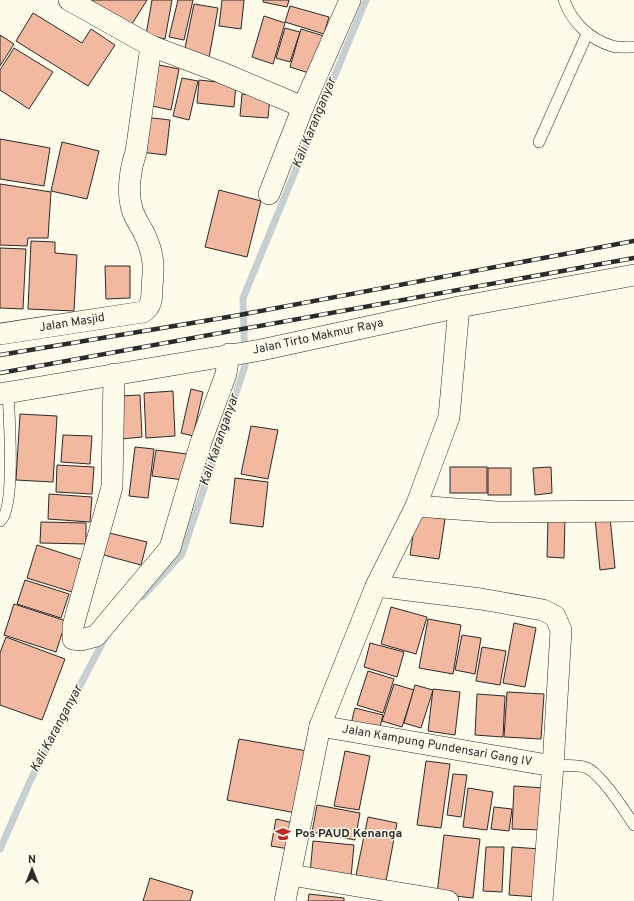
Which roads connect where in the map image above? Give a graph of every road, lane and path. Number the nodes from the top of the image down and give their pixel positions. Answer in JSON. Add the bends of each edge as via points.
{"nodes":[{"id":1,"x":69,"y":0,"type":"edge"},
{"id":2,"x":350,"y":0,"type":"edge"},
{"id":3,"x":564,"y":0,"type":"edge"},
{"id":4,"x":587,"y":34,"type":"junction"},
{"id":5,"x":150,"y":46,"type":"junction"},
{"id":6,"x":634,"y":47,"type":"edge"},
{"id":7,"x":303,"y":107,"type":"junction"},
{"id":8,"x":539,"y":142,"type":"dead end"},
{"id":9,"x":269,"y":194,"type":"dead end"},
{"id":10,"x":634,"y":275,"type":"edge"},
{"id":11,"x":459,"y":307,"type":"junction"},
{"id":12,"x":0,"y":334,"type":"edge"},
{"id":13,"x":232,"y":354,"type":"junction"},
{"id":14,"x":114,"y":374,"type":"junction"},
{"id":15,"x":4,"y":393,"type":"edge"},
{"id":16,"x":416,"y":506,"type":"junction"},
{"id":17,"x":634,"y":511,"type":"edge"},
{"id":18,"x":0,"y":521,"type":"edge"},
{"id":19,"x":376,"y":586,"type":"junction"},
{"id":20,"x":320,"y":726,"type":"junction"},
{"id":21,"x":553,"y":766,"type":"junction"},
{"id":22,"x":634,"y":825,"type":"edge"},
{"id":23,"x":291,"y":875,"type":"junction"},
{"id":24,"x":285,"y":901,"type":"edge"},
{"id":25,"x":448,"y":901,"type":"edge"},
{"id":26,"x":542,"y":901,"type":"edge"}],
"edges":[{"from":1,"to":5,"type":"street"},
{"from":2,"to":7,"type":"street"},
{"from":3,"to":4,"type":"lane","via":[[569,14]]},
{"from":4,"to":6,"type":"lane","via":[[612,46]]},
{"from":4,"to":8,"type":"lane"},
{"from":5,"to":7,"type":"street"},
{"from":5,"to":12,"type":"street","name":"Jalan Masjid","via":[[130,186],[132,209],[154,261],[152,300],[149,306],[143,312]]},
{"from":7,"to":9,"type":"street"},
{"from":10,"to":11,"type":"street","name":"Jalan Tirto Makmur Raya"},
{"from":11,"to":13,"type":"street","name":"Jalan Tirto Makmur Raya"},
{"from":11,"to":16,"type":"street","via":[[449,417]]},
{"from":13,"to":14,"type":"street","name":"Jalan Tirto Makmur Raya"},
{"from":13,"to":14,"type":"street","via":[[201,442],[170,548],[96,636],[80,640],[73,639],[73,626],[112,487]]},
{"from":14,"to":15,"type":"street","name":"Jalan Tirto Makmur Raya"},
{"from":15,"to":18,"type":"lane","via":[[10,474],[8,501],[3,519]]},
{"from":16,"to":17,"type":"street","via":[[497,512]]},
{"from":16,"to":19,"type":"street"},
{"from":19,"to":20,"type":"street"},
{"from":19,"to":21,"type":"street","via":[[481,599],[543,610],[555,616],[561,630]]},
{"from":20,"to":21,"type":"street","name":"Jalan Kampung Pundensari Gang IV"},
{"from":20,"to":23,"type":"street"},
{"from":21,"to":22,"type":"lane","via":[[586,768],[596,774]]},
{"from":21,"to":26,"type":"street"},
{"from":23,"to":24,"type":"street"},
{"from":23,"to":25,"type":"street"}]}
